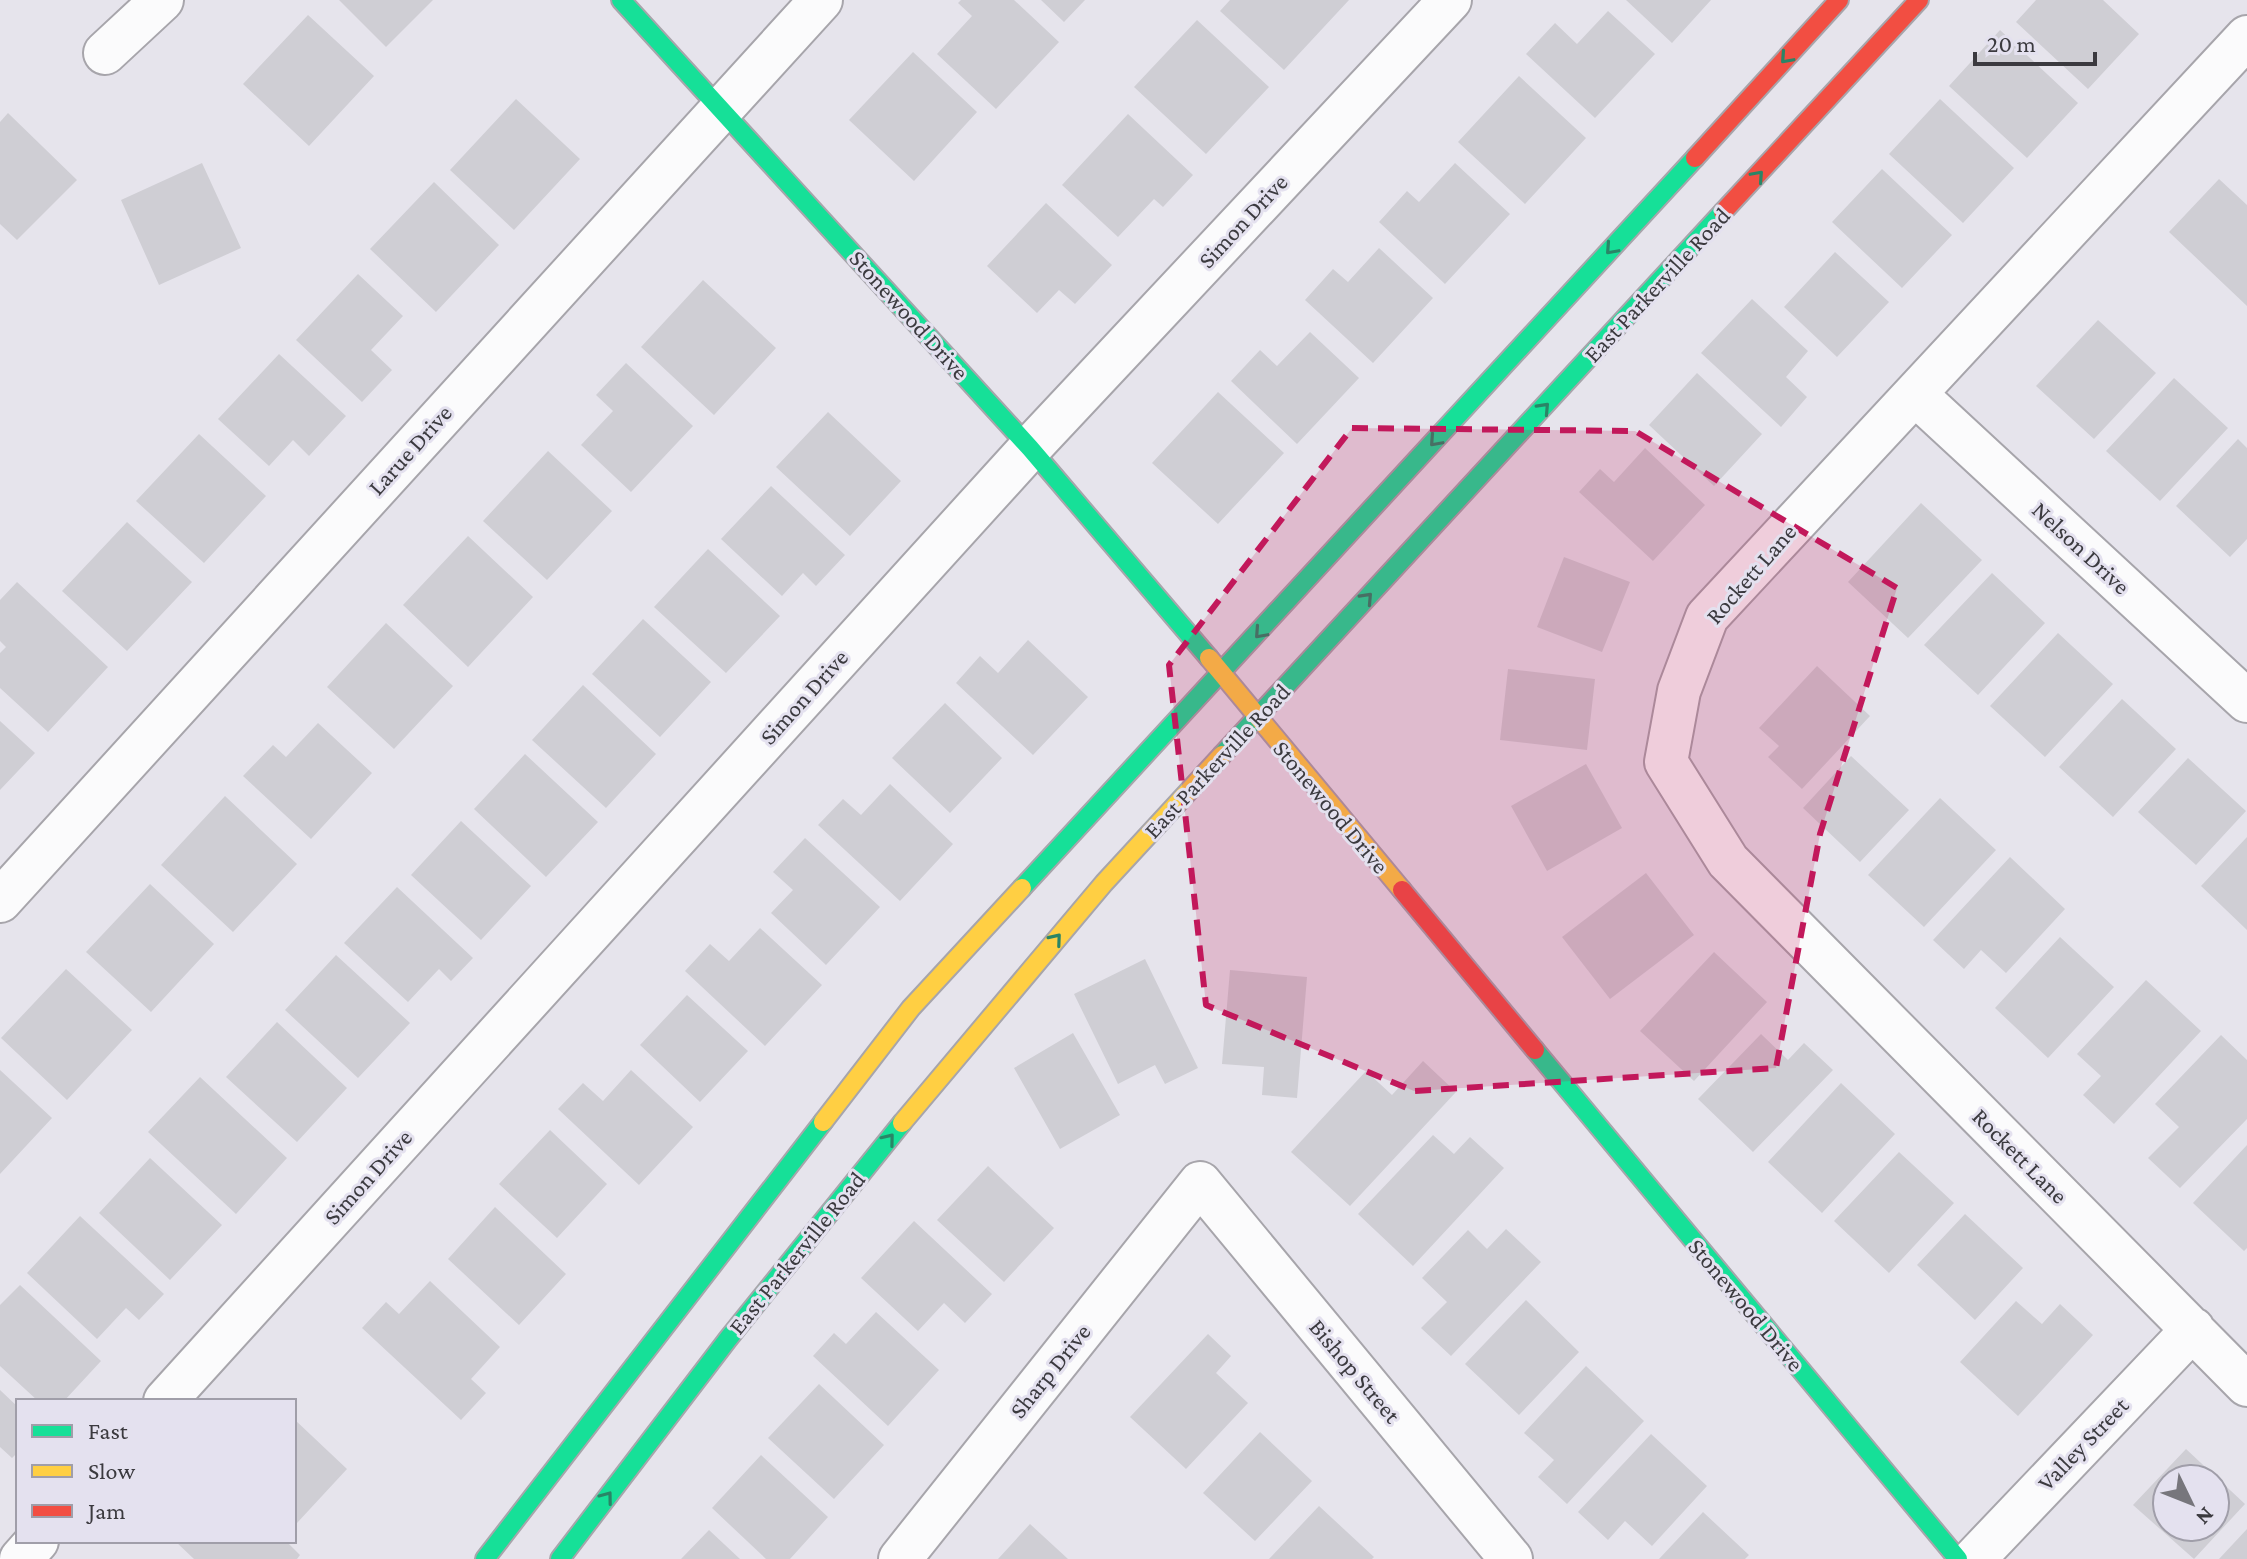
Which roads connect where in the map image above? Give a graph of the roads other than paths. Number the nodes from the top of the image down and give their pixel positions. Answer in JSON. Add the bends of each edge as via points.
{"nodes":[{"id":1,"x":162,"y":0,"type":"edge"},
{"id":2,"x":621,"y":0,"type":"edge"},
{"id":3,"x":821,"y":0,"type":"edge"},
{"id":4,"x":1450,"y":0,"type":"edge"},
{"id":5,"x":1839,"y":0,"type":"edge"},
{"id":6,"x":1919,"y":0,"type":"edge"},
{"id":7,"x":105,"y":53,"type":"dead end"},
{"id":8,"x":2239,"y":62,"type":"edge"},
{"id":9,"x":721,"y":107,"type":"junction"},
{"id":10,"x":1915,"y":394,"type":"junction"},
{"id":11,"x":1030,"y":448,"type":"junction"},
{"id":12,"x":1222,"y":674,"type":"junction"},
{"id":13,"x":2247,"y":701,"type":"edge"},
{"id":14,"x":1257,"y":717,"type":"junction"},
{"id":15,"x":0,"y":901,"type":"edge"},
{"id":16,"x":1200,"y":1183,"type":"joint"},
{"id":17,"x":2193,"y":1329,"type":"junction"},
{"id":18,"x":2247,"y":1385,"type":"edge"},
{"id":19,"x":167,"y":1399,"type":"edge"},
{"id":20,"x":35,"y":1543,"type":"edge"},
{"id":21,"x":21,"y":1559,"type":"edge"},
{"id":22,"x":485,"y":1559,"type":"edge"},
{"id":23,"x":560,"y":1559,"type":"edge"},
{"id":24,"x":900,"y":1559,"type":"edge"},
{"id":25,"x":1511,"y":1559,"type":"edge"},
{"id":26,"x":1958,"y":1559,"type":"edge"},
{"id":27,"x":1974,"y":1559,"type":"edge"}],
"edges":[{"from":1,"to":7,"type":"street"},
{"from":2,"to":9,"type":"main road","name":"Stonewood Drive"},
{"from":3,"to":9,"type":"street","name":"Larue Drive"},
{"from":4,"to":11,"type":"street","name":"Simon Drive"},
{"from":5,"to":12,"type":"main road","one_way":true},
{"from":14,"to":6,"type":"main road","name":"East Parkerville Road","one_way":true},
{"from":8,"to":10,"type":"street","name":"Rockett Lane"},
{"from":9,"to":11,"type":"main road","name":"Stonewood Drive"},
{"from":9,"to":15,"type":"street","name":"Larue Drive"},
{"from":10,"to":13,"type":"street","name":"Nelson Drive"},
{"from":10,"to":17,"type":"street","name":"Rockett Lane","via":[[1707,617],[1679,691],[1666,762],[1728,861]]},
{"from":11,"to":12,"type":"main road","name":"Stonewood Drive"},
{"from":11,"to":19,"type":"street","name":"Simon Drive"},
{"from":12,"to":14,"type":"main road","name":"Stonewood Drive"},
{"from":12,"to":22,"type":"main road","via":[[911,1008]]},
{"from":23,"to":14,"type":"main road","name":"East Parkerville Road","one_way":true,"via":[[728,1339],[956,1056],[1104,883]]},
{"from":14,"to":26,"type":"main road","name":"Stonewood Drive"},
{"from":16,"to":24,"type":"street","name":"Sharp Drive"},
{"from":16,"to":25,"type":"street","name":"Bishop Street"},
{"from":17,"to":18,"type":"street","name":"Rockett Lane"},
{"from":17,"to":27,"type":"street","name":"Valley Street"},
{"from":20,"to":21,"type":"street"}]}
